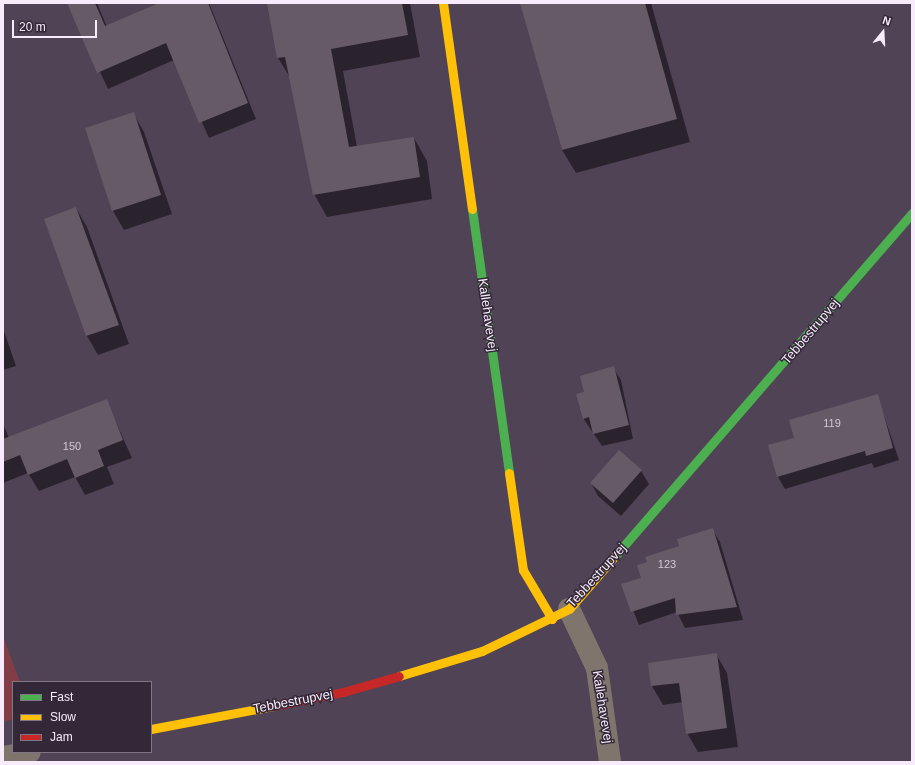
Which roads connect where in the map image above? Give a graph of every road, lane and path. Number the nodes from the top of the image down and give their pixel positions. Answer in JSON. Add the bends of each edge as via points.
{"nodes":[{"id":1,"x":443,"y":3,"type":"edge"},
{"id":2,"x":912,"y":213,"type":"edge"},
{"id":3,"x":560,"y":614,"type":"junction"},
{"id":4,"x":152,"y":729,"type":"edge"},
{"id":5,"x":25,"y":753,"type":"edge"},
{"id":6,"x":3,"y":757,"type":"edge"},
{"id":7,"x":610,"y":762,"type":"edge"}],
"edges":[{"from":1,"to":3,"type":"street","name":"Kallehavevej","via":[[522,570]]},
{"from":2,"to":3,"type":"street","name":"Tebbestrupvej"},
{"from":3,"to":4,"type":"street","name":"Tebbestrupvej","via":[[482,651],[343,692]]},
{"from":3,"to":7,"type":"street","name":"Kallehavevej","via":[[597,668]]},
{"from":5,"to":6,"type":"street"}]}
